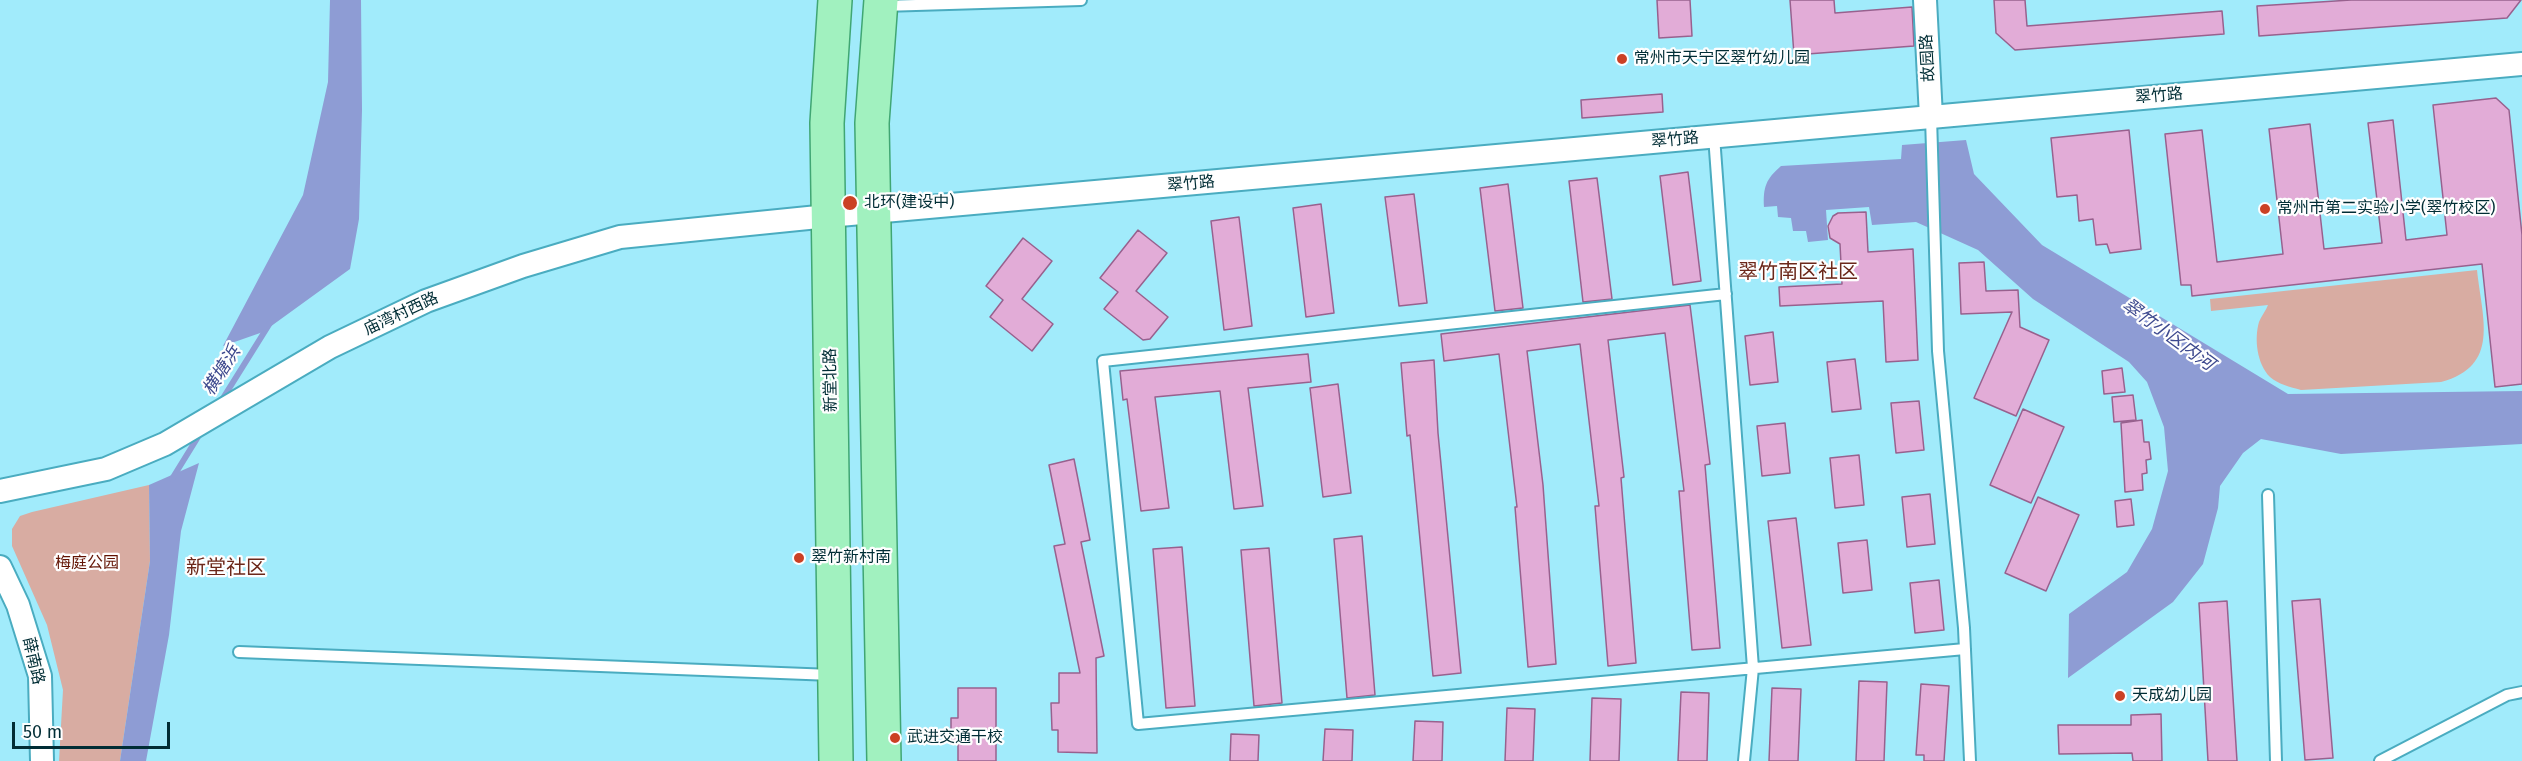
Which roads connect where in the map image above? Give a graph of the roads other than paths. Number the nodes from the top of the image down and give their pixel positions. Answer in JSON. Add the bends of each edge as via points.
{"nodes":[{"id":1,"x":835,"y":0,"type":"edge"},
{"id":2,"x":1081,"y":0,"type":"edge"},
{"id":3,"x":1925,"y":0,"type":"edge"},
{"id":4,"x":880,"y":3,"type":"edge"},
{"id":5,"x":2522,"y":64,"type":"edge"},
{"id":6,"x":1931,"y":117,"type":"junction"},
{"id":7,"x":1714,"y":136,"type":"junction"},
{"id":8,"x":874,"y":213,"type":"junction"},
{"id":9,"x":828,"y":216,"type":"junction"},
{"id":10,"x":1726,"y":294,"type":"junction"},
{"id":11,"x":0,"y":491,"type":"edge"},
{"id":12,"x":2268,"y":495,"type":"dead end"},
{"id":13,"x":0,"y":567,"type":"edge"},
{"id":14,"x":1965,"y":649,"type":"junction"},
{"id":15,"x":239,"y":652,"type":"dead end"},
{"id":16,"x":1753,"y":668,"type":"junction"},
{"id":17,"x":835,"y":675,"type":"junction"},
{"id":18,"x":2522,"y":692,"type":"edge"},
{"id":19,"x":42,"y":761,"type":"edge"},
{"id":20,"x":836,"y":761,"type":"edge"},
{"id":21,"x":884,"y":761,"type":"edge"},
{"id":22,"x":1744,"y":761,"type":"edge"},
{"id":23,"x":1970,"y":761,"type":"edge"},
{"id":24,"x":2276,"y":761,"type":"edge"},
{"id":25,"x":2379,"y":761,"type":"edge"}],
"edges":[{"from":1,"to":9,"type":"main road","name":"新堂北路","via":[[827,123]]},
{"from":2,"to":4,"type":"lane"},
{"from":3,"to":6,"type":"street","name":"故园路"},
{"from":4,"to":8,"type":"main road","via":[[872,123]]},
{"from":5,"to":6,"type":"street","name":"翠竹路"},
{"from":6,"to":7,"type":"street","name":"翠竹路"},
{"from":6,"to":14,"type":"lane","via":[[1938,351]]},
{"from":7,"to":8,"type":"street","name":"翠竹路"},
{"from":7,"to":10,"type":"lane"},
{"from":8,"to":9,"type":"street","name":"翠竹路"},
{"from":8,"to":21,"type":"main road"},
{"from":9,"to":11,"type":"street","name":"庙湾村西路","via":[[620,237],[523,266],[426,301],[330,347],[165,444],[106,469]]},
{"from":9,"to":17,"type":"main road","name":"新堂北路"},
{"from":10,"to":16,"type":"lane"},
{"from":10,"to":16,"type":"lane","via":[[1104,361],[1138,724]]},
{"from":12,"to":24,"type":"lane"},
{"from":13,"to":19,"type":"street","name":"薛南路","via":[[18,605],[40,676]]},
{"from":14,"to":16,"type":"lane"},
{"from":14,"to":23,"type":"lane"},
{"from":15,"to":17,"type":"lane"},
{"from":16,"to":22,"type":"lane"},
{"from":17,"to":20,"type":"main road","name":"新堂北路"},
{"from":18,"to":25,"type":"lane","via":[[2506,695]]}]}
